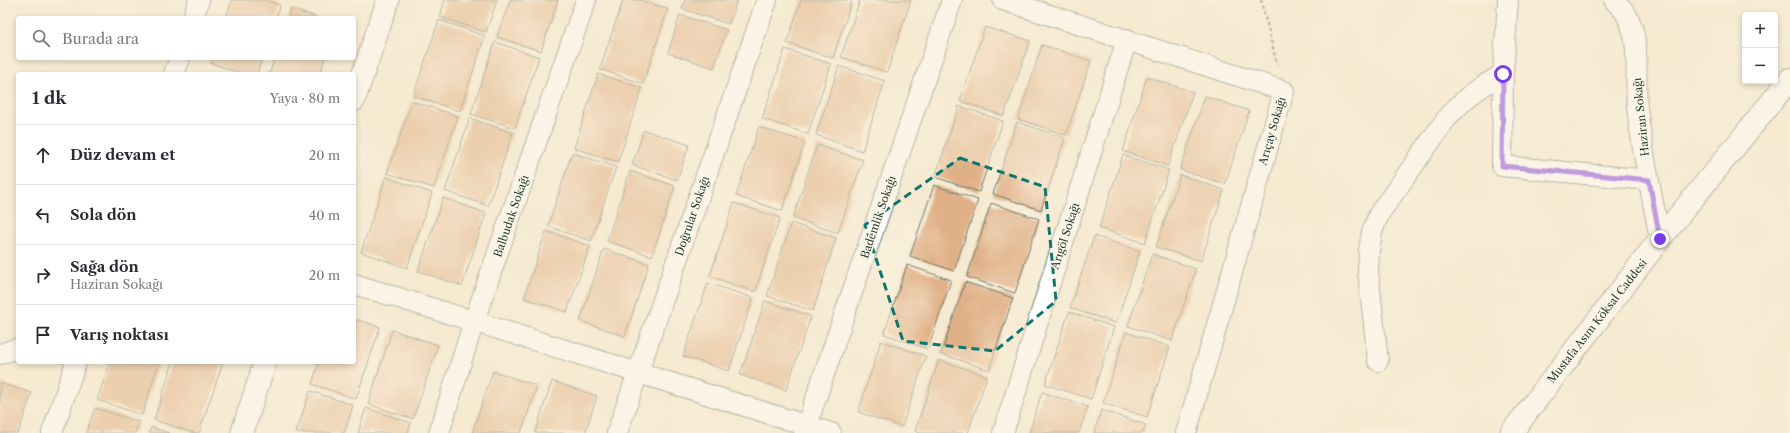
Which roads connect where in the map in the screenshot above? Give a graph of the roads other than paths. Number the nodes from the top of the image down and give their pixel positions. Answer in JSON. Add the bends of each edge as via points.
{"nodes":[{"id":1,"x":200,"y":0,"type":"edge"},
{"id":2,"x":388,"y":0,"type":"edge"},
{"id":3,"x":586,"y":0,"type":"edge"},
{"id":4,"x":768,"y":0,"type":"edge"},
{"id":5,"x":952,"y":0,"type":"edge"},
{"id":6,"x":1508,"y":0,"type":"edge"},
{"id":7,"x":1614,"y":0,"type":"edge"},
{"id":8,"x":1008,"y":1,"type":"edge"},
{"id":9,"x":194,"y":16,"type":"edge"},
{"id":10,"x":1127,"y":39,"type":"junction"},
{"id":11,"x":179,"y":60,"type":"edge"},
{"id":12,"x":175,"y":72,"type":"edge"},
{"id":13,"x":1503,"y":74,"type":"junction"},
{"id":14,"x":1790,"y":79,"type":"edge"},
{"id":15,"x":356,"y":94,"type":"edge"},
{"id":16,"x":1649,"y":180,"type":"junction"},
{"id":17,"x":1660,"y":239,"type":"junction"},
{"id":18,"x":356,"y":285,"type":"edge"},
{"id":19,"x":474,"y":322,"type":"junction"},
{"id":20,"x":16,"y":349,"type":"edge"},
{"id":21,"x":0,"y":354,"type":"edge"},
{"id":22,"x":1378,"y":361,"type":"dead end"},
{"id":23,"x":75,"y":364,"type":"edge"},
{"id":24,"x":264,"y":364,"type":"edge"},
{"id":25,"x":638,"y":372,"type":"junction"},
{"id":26,"x":806,"y":429,"type":"edge"},
{"id":27,"x":52,"y":433,"type":"edge"},
{"id":28,"x":242,"y":433,"type":"edge"},
{"id":29,"x":439,"y":433,"type":"edge"},
{"id":30,"x":617,"y":433,"type":"edge"},
{"id":31,"x":831,"y":433,"type":"edge"},
{"id":32,"x":1003,"y":433,"type":"edge"},
{"id":33,"x":1186,"y":433,"type":"edge"},
{"id":34,"x":1511,"y":433,"type":"edge"}],
"edges":[{"from":1,"to":9,"type":"street"},
{"from":2,"to":15,"type":"street"},
{"from":3,"to":19,"type":"street","name":"Balbudak Sokağı"},
{"from":4,"to":25,"type":"street","name":"Doğrular Sokağı"},
{"from":5,"to":26,"type":"street","name":"Bademlik Sokağı"},
{"from":6,"to":13,"type":"street"},
{"from":7,"to":16,"type":"street","name":"Haziran Sokağı","via":[[1630,22],[1634,37],[1637,107]]},
{"from":8,"to":10,"type":"street","name":"Arıçay Sokağı"},
{"from":10,"to":32,"type":"street","name":"Arıgöl Sokağı"},
{"from":10,"to":33,"type":"street","name":"Arıçay Sokağı","via":[[1284,91]]},
{"from":11,"to":12,"type":"street"},
{"from":13,"to":16,"type":"street","via":[[1502,166]]},
{"from":13,"to":22,"type":"street","via":[[1469,96],[1449,114],[1379,214],[1372,232],[1368,271]]},
{"from":14,"to":17,"type":"street","name":"Mustafa Asım Köksal Caddesi"},
{"from":16,"to":17,"type":"street","name":"Haziran Sokağı"},
{"from":17,"to":34,"type":"street","name":"Mustafa Asım Köksal Caddesi"},
{"from":18,"to":19,"type":"street"},
{"from":19,"to":25,"type":"street"},
{"from":19,"to":29,"type":"street","name":"Balbudak Sokağı"},
{"from":20,"to":21,"type":"street"},
{"from":23,"to":27,"type":"street"},
{"from":24,"to":28,"type":"street"},
{"from":25,"to":26,"type":"street"},
{"from":25,"to":30,"type":"street","name":"Doğrular Sokağı"},
{"from":26,"to":31,"type":"street"}]}
